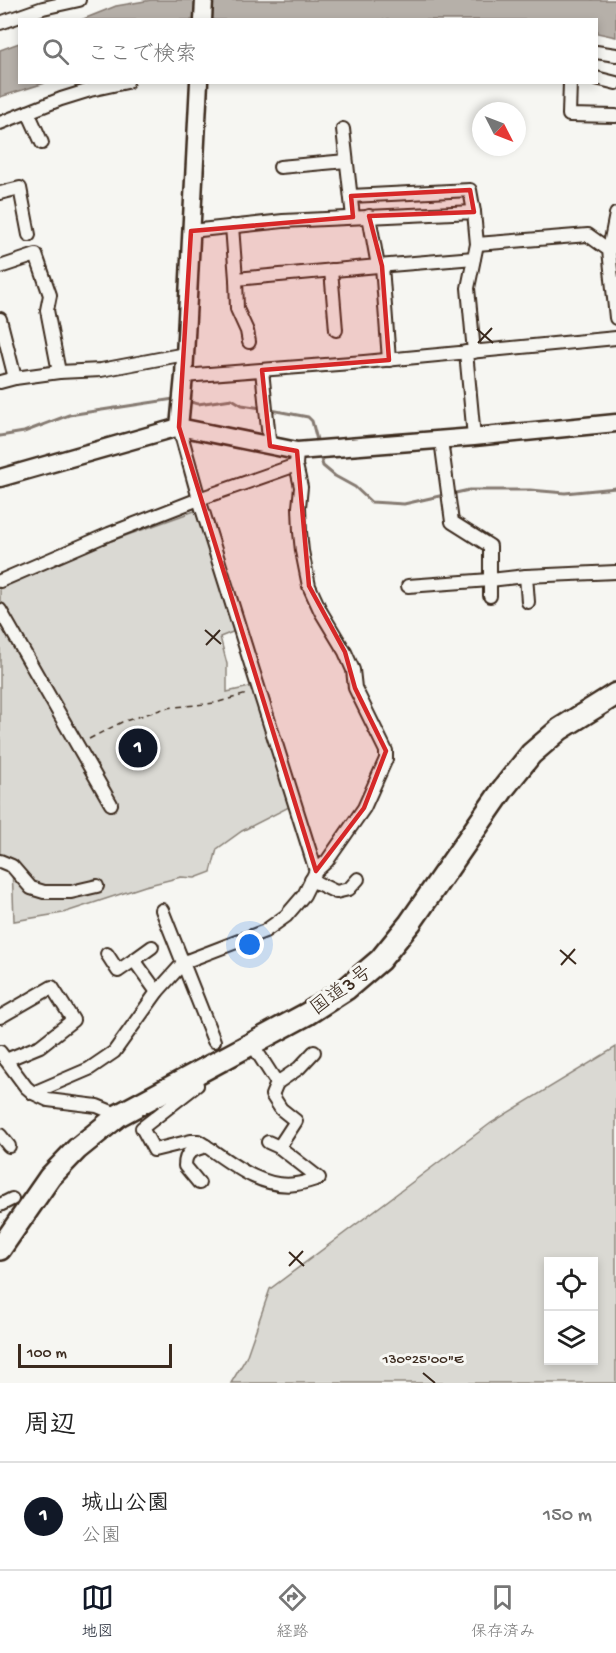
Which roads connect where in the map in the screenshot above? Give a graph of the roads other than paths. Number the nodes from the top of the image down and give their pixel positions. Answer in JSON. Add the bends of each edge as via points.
{"nodes":[{"id":1,"x":79,"y":0,"type":"edge"},
{"id":2,"x":204,"y":0,"type":"edge"},
{"id":3,"x":203,"y":18,"type":"edge"},
{"id":4,"x":0,"y":23,"type":"edge"},
{"id":5,"x":598,"y":52,"type":"edge"},
{"id":6,"x":616,"y":55,"type":"edge"},
{"id":7,"x":598,"y":78,"type":"edge"},
{"id":8,"x":616,"y":83,"type":"edge"},
{"id":9,"x":118,"y":84,"type":"edge"},
{"id":10,"x":199,"y":84,"type":"edge"},
{"id":11,"x":570,"y":84,"type":"edge"},
{"id":12,"x":28,"y":112,"type":"junction"},
{"id":13,"x":616,"y":116,"type":"edge"},
{"id":14,"x":0,"y":123,"type":"edge"},
{"id":15,"x":343,"y":129,"type":"dead end"},
{"id":16,"x":42,"y":143,"type":"dead end"},
{"id":17,"x":346,"y":161,"type":"junction"},
{"id":18,"x":280,"y":167,"type":"dead end"},
{"id":19,"x":0,"y":193,"type":"edge"},
{"id":20,"x":351,"y":196,"type":"junction"},
{"id":21,"x":474,"y":212,"type":"junction"},
{"id":22,"x":616,"y":214,"type":"edge"},
{"id":23,"x":369,"y":216,"type":"junction"},
{"id":24,"x":353,"y":217,"type":"junction"},
{"id":25,"x":232,"y":226,"type":"junction"},
{"id":26,"x":191,"y":231,"type":"junction"},
{"id":27,"x":28,"y":234,"type":"dead end"},
{"id":28,"x":477,"y":244,"type":"junction"},
{"id":29,"x":609,"y":250,"type":"junction"},
{"id":30,"x":474,"y":258,"type":"junction"},
{"id":31,"x":380,"y":266,"type":"junction"},
{"id":32,"x":0,"y":267,"type":"edge"},
{"id":33,"x":331,"y":270,"type":"junction"},
{"id":34,"x":236,"y":279,"type":"junction"},
{"id":35,"x":616,"y":318,"type":"edge"},
{"id":36,"x":0,"y":319,"type":"edge"},
{"id":37,"x":336,"y":330,"type":"dead end"},
{"id":38,"x":616,"y":339,"type":"edge"},
{"id":39,"x":249,"y":342,"type":"dead end"},
{"id":40,"x":470,"y":352,"type":"junction"},
{"id":41,"x":185,"y":354,"type":"junction"},
{"id":42,"x":389,"y":360,"type":"junction"},
{"id":43,"x":262,"y":370,"type":"junction"},
{"id":44,"x":59,"y":372,"type":"junction"},
{"id":45,"x":184,"y":376,"type":"junction"},
{"id":46,"x":15,"y":378,"type":"junction"},
{"id":47,"x":0,"y":382,"type":"edge"},
{"id":48,"x":616,"y":423,"type":"edge"},
{"id":49,"x":178,"y":427,"type":"junction"},
{"id":50,"x":474,"y":437,"type":"junction"},
{"id":51,"x":441,"y":440,"type":"junction"},
{"id":52,"x":268,"y":445,"type":"junction"},
{"id":53,"x":297,"y":458,"type":"junction"},
{"id":54,"x":0,"y":478,"type":"edge"},
{"id":55,"x":199,"y":499,"type":"junction"},
{"id":56,"x":616,"y":572,"type":"edge"},
{"id":57,"x":526,"y":576,"type":"junction"},
{"id":58,"x":490,"y":580,"type":"junction"},
{"id":59,"x":0,"y":581,"type":"edge"},
{"id":60,"x":408,"y":586,"type":"dead end"},
{"id":61,"x":490,"y":596,"type":"dead end"},
{"id":62,"x":528,"y":602,"type":"dead end"},
{"id":63,"x":0,"y":610,"type":"edge"},
{"id":64,"x":616,"y":694,"type":"edge"},
{"id":65,"x":111,"y":804,"type":"dead end"},
{"id":66,"x":0,"y":861,"type":"edge"},
{"id":67,"x":313,"y":876,"type":"junction"},
{"id":68,"x":358,"y":879,"type":"dead end"},
{"id":69,"x":97,"y":886,"type":"dead end"},
{"id":70,"x":162,"y":910,"type":"dead end"},
{"id":71,"x":152,"y":947,"type":"dead end"},
{"id":72,"x":107,"y":954,"type":"dead end"},
{"id":73,"x":134,"y":960,"type":"junction"},
{"id":74,"x":184,"y":962,"type":"junction"},
{"id":75,"x":157,"y":992,"type":"junction"},
{"id":76,"x":0,"y":1017,"type":"edge"},
{"id":77,"x":214,"y":1041,"type":"dead end"},
{"id":78,"x":252,"y":1044,"type":"junction"},
{"id":79,"x":314,"y":1052,"type":"dead end"},
{"id":80,"x":3,"y":1056,"type":"edge"},
{"id":81,"x":194,"y":1075,"type":"junction"},
{"id":82,"x":277,"y":1083,"type":"junction"},
{"id":83,"x":33,"y":1093,"type":"junction"},
{"id":84,"x":119,"y":1114,"type":"junction"},
{"id":85,"x":0,"y":1135,"type":"edge"},
{"id":86,"x":9,"y":1146,"type":"dead end"},
{"id":87,"x":206,"y":1146,"type":"junction"},
{"id":88,"x":199,"y":1183,"type":"dead end"},
{"id":89,"x":12,"y":1199,"type":"dead end"},
{"id":90,"x":0,"y":1205,"type":"edge"},
{"id":91,"x":14,"y":1227,"type":"junction"},
{"id":92,"x":0,"y":1244,"type":"edge"},
{"id":93,"x":0,"y":1249,"type":"edge"}],
"edges":[{"from":1,"to":4,"type":"street"},
{"from":2,"to":3,"type":"street"},
{"from":5,"to":6,"type":"street"},
{"from":7,"to":8,"type":"street"},
{"from":9,"to":12,"type":"street"},
{"from":10,"to":26,"type":"street"},
{"from":11,"to":13,"type":"street","via":[[569,115]]},
{"from":12,"to":14,"type":"street"},
{"from":12,"to":16,"type":"street"},
{"from":15,"to":17,"type":"street"},
{"from":17,"to":18,"type":"street"},
{"from":17,"to":20,"type":"street"},
{"from":19,"to":27,"type":"street","via":[[20,188]]},
{"from":20,"to":21,"type":"street","via":[[471,190]]},
{"from":20,"to":24,"type":"street"},
{"from":21,"to":23,"type":"street"},
{"from":21,"to":28,"type":"street"},
{"from":22,"to":29,"type":"street"},
{"from":23,"to":24,"type":"street"},
{"from":23,"to":31,"type":"street"},
{"from":24,"to":25,"type":"street"},
{"from":25,"to":26,"type":"street"},
{"from":25,"to":34,"type":"street"},
{"from":26,"to":41,"type":"street"},
{"from":28,"to":29,"type":"street","via":[[588,235]]},
{"from":28,"to":30,"type":"street"},
{"from":29,"to":35,"type":"street"},
{"from":30,"to":31,"type":"street"},
{"from":30,"to":40,"type":"street","via":[[468,288]]},
{"from":31,"to":33,"type":"street"},
{"from":31,"to":42,"type":"street"},
{"from":32,"to":44,"type":"street","via":[[36,255],[50,295],[47,310]]},
{"from":33,"to":34,"type":"street"},
{"from":33,"to":37,"type":"street"},
{"from":34,"to":39,"type":"street","via":[[237,309]]},
{"from":36,"to":46,"type":"street"},
{"from":38,"to":40,"type":"street"},
{"from":40,"to":42,"type":"street"},
{"from":40,"to":50,"type":"street"},
{"from":41,"to":44,"type":"street","via":[[101,370]]},
{"from":41,"to":45,"type":"street"},
{"from":42,"to":43,"type":"street"},
{"from":43,"to":45,"type":"street"},
{"from":43,"to":52,"type":"street"},
{"from":44,"to":46,"type":"street"},
{"from":45,"to":49,"type":"street"},
{"from":46,"to":47,"type":"street"},
{"from":48,"to":50,"type":"street"},
{"from":49,"to":52,"type":"street"},
{"from":49,"to":54,"type":"street"},
{"from":49,"to":55,"type":"street"},
{"from":50,"to":51,"type":"street"},
{"from":51,"to":53,"type":"street"},
{"from":51,"to":58,"type":"street","via":[[452,522],[490,546]]},
{"from":52,"to":53,"type":"street"},
{"from":53,"to":55,"type":"street"},
{"from":53,"to":67,"type":"street","via":[[302,551],[309,586],[353,670],[355,688],[386,751],[364,808]]},
{"from":55,"to":59,"type":"street"},
{"from":55,"to":67,"type":"street"},
{"from":56,"to":57,"type":"street"},
{"from":57,"to":58,"type":"street"},
{"from":57,"to":62,"type":"street"},
{"from":58,"to":60,"type":"street"},
{"from":58,"to":61,"type":"street"},
{"from":63,"to":65,"type":"street"},
{"from":64,"to":78,"type":"highway","name":"国道3号","via":[[560,729],[531,754],[380,960],[308,1014]]},
{"from":66,"to":69,"type":"street","via":[[12,866],[31,888],[44,892],[71,892]]},
{"from":67,"to":68,"type":"street","via":[[336,892],[349,889]]},
{"from":67,"to":74,"type":"street","via":[[304,896],[266,932]]},
{"from":70,"to":74,"type":"street"},
{"from":71,"to":73,"type":"street"},
{"from":72,"to":73,"type":"street","via":[[118,970]]},
{"from":73,"to":75,"type":"street"},
{"from":74,"to":75,"type":"street"},
{"from":74,"to":77,"type":"street"},
{"from":75,"to":83,"type":"street","via":[[114,1052],[89,1069]]},
{"from":76,"to":80,"type":"street","via":[[52,987],[73,1020],[40,1046]]},
{"from":78,"to":81,"type":"highway","name":"国道3号"},
{"from":78,"to":82,"type":"street"},
{"from":79,"to":82,"type":"street"},
{"from":80,"to":83,"type":"street"},
{"from":81,"to":84,"type":"highway","name":"国道3号"},
{"from":81,"to":87,"type":"street","via":[[197,1085],[142,1128],[154,1150],[192,1140]]},
{"from":82,"to":87,"type":"street","via":[[272,1095],[296,1121],[273,1145],[319,1178],[271,1184],[244,1172]]},
{"from":83,"to":84,"type":"street","via":[[48,1100],[96,1106]]},
{"from":84,"to":91,"type":"highway","name":"国道3号","via":[[50,1177]]},
{"from":85,"to":86,"type":"street"},
{"from":87,"to":88,"type":"street","via":[[185,1157],[185,1166]]},
{"from":89,"to":90,"type":"street"},
{"from":91,"to":92,"type":"highway","name":"国道3号"},
{"from":91,"to":93,"type":"highway","name":"国道3号"}]}
